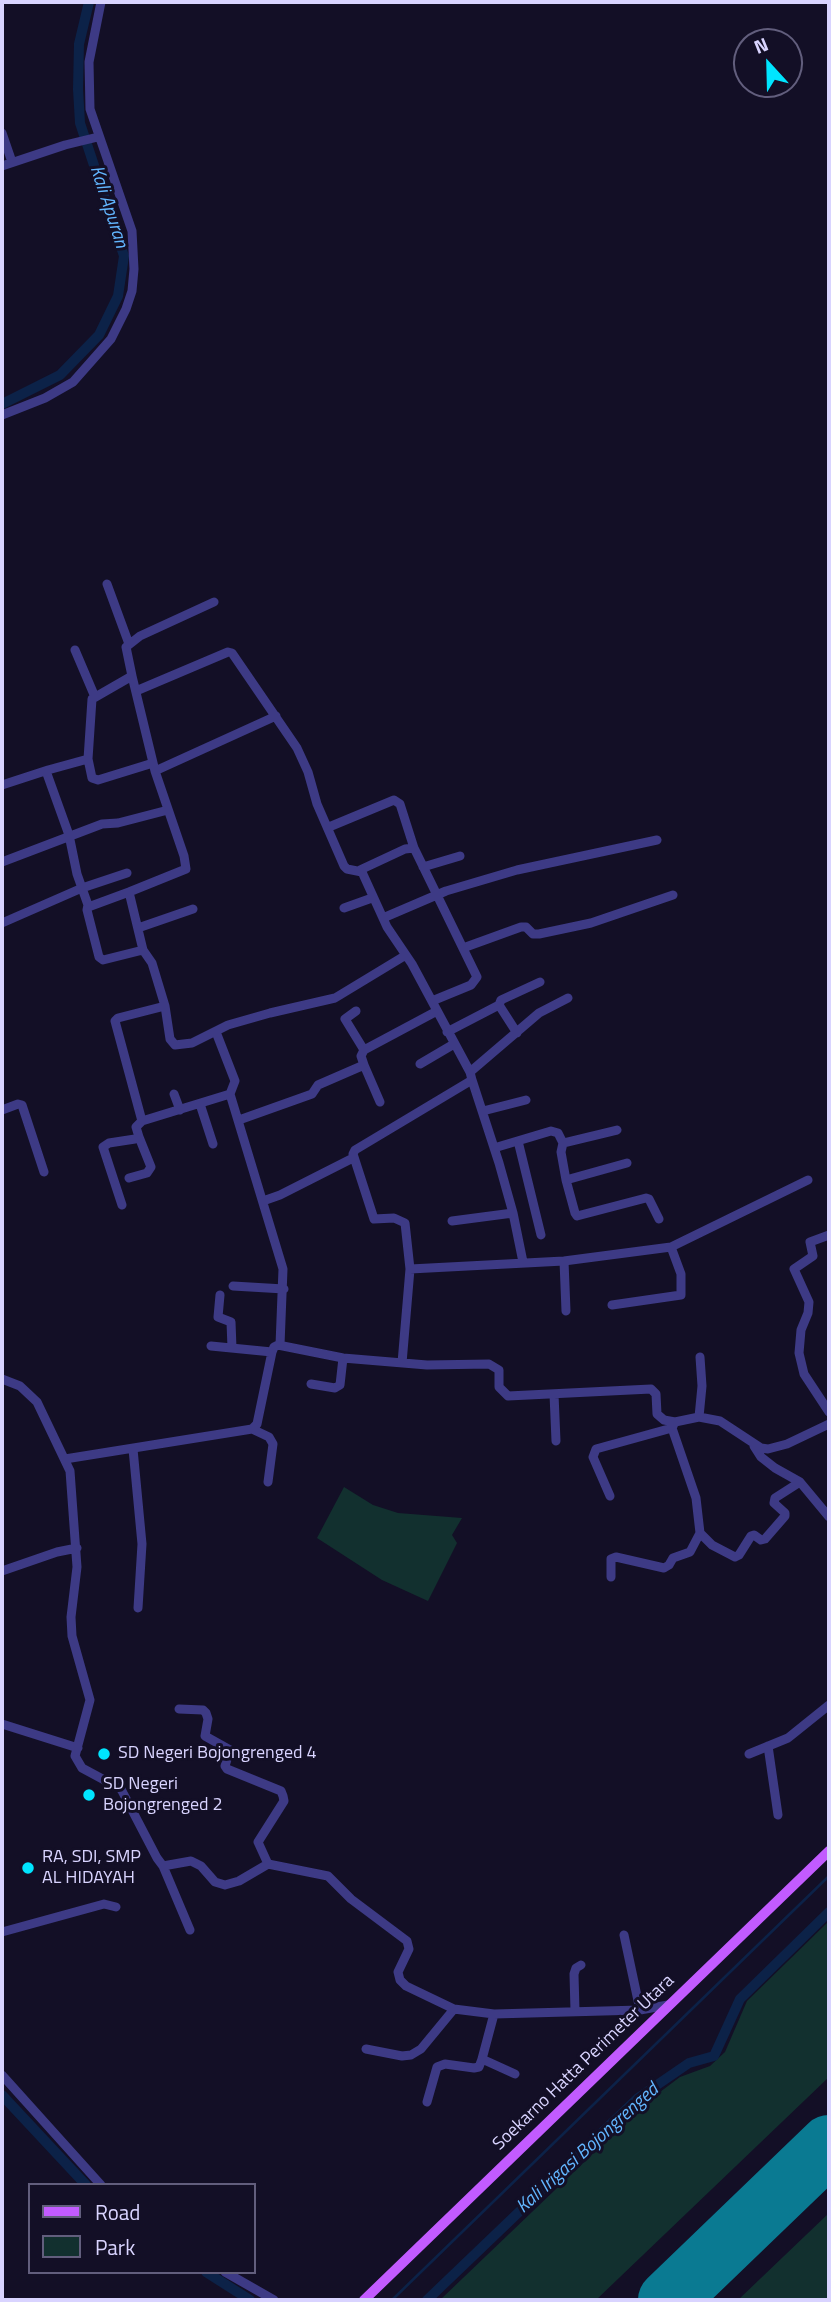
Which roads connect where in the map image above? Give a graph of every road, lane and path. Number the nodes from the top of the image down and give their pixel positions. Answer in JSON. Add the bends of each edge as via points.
{"nodes":[{"id":1,"x":101,"y":2,"type":"edge"},
{"id":2,"x":2,"y":133,"type":"edge"},
{"id":3,"x":94,"y":138,"type":"junction"},
{"id":4,"x":12,"y":162,"type":"junction"},
{"id":5,"x":2,"y":166,"type":"edge"},
{"id":6,"x":2,"y":415,"type":"edge"},
{"id":7,"x":107,"y":584,"type":"dead end"},
{"id":8,"x":214,"y":602,"type":"dead end"},
{"id":9,"x":129,"y":645,"type":"junction"},
{"id":10,"x":75,"y":650,"type":"dead end"},
{"id":11,"x":132,"y":676,"type":"junction"},
{"id":12,"x":136,"y":691,"type":"junction"},
{"id":13,"x":95,"y":697,"type":"junction"},
{"id":14,"x":276,"y":716,"type":"junction"},
{"id":15,"x":88,"y":759,"type":"junction"},
{"id":16,"x":154,"y":767,"type":"junction"},
{"id":17,"x":46,"y":771,"type":"junction"},
{"id":18,"x":2,"y":785,"type":"edge"},
{"id":19,"x":168,"y":810,"type":"junction"},
{"id":20,"x":329,"y":827,"type":"junction"},
{"id":21,"x":69,"y":835,"type":"junction"},
{"id":22,"x":657,"y":840,"type":"dead end"},
{"id":23,"x":414,"y":848,"type":"junction"},
{"id":24,"x":460,"y":856,"type":"dead end"},
{"id":25,"x":2,"y":862,"type":"edge"},
{"id":26,"x":423,"y":867,"type":"junction"},
{"id":27,"x":360,"y":870,"type":"junction"},
{"id":28,"x":127,"y":873,"type":"dead end"},
{"id":29,"x":82,"y":888,"type":"junction"},
{"id":30,"x":129,"y":892,"type":"junction"},
{"id":31,"x":435,"y":895,"type":"junction"},
{"id":32,"x":673,"y":895,"type":"dead end"},
{"id":33,"x":372,"y":898,"type":"junction"},
{"id":34,"x":88,"y":905,"type":"junction"},
{"id":35,"x":344,"y":908,"type":"dead end"},
{"id":36,"x":193,"y":909,"type":"dead end"},
{"id":37,"x":383,"y":918,"type":"junction"},
{"id":38,"x":2,"y":923,"type":"edge"},
{"id":39,"x":138,"y":928,"type":"junction"},
{"id":40,"x":463,"y":948,"type":"junction"},
{"id":41,"x":143,"y":950,"type":"junction"},
{"id":42,"x":406,"y":955,"type":"junction"},
{"id":43,"x":540,"y":982,"type":"dead end"},
{"id":44,"x":568,"y":998,"type":"dead end"},
{"id":45,"x":432,"y":1001,"type":"junction"},
{"id":46,"x":499,"y":1005,"type":"junction"},
{"id":47,"x":164,"y":1006,"type":"junction"},
{"id":48,"x":437,"y":1011,"type":"junction"},
{"id":49,"x":356,"y":1012,"type":"dead end"},
{"id":50,"x":216,"y":1032,"type":"junction"},
{"id":51,"x":447,"y":1032,"type":"junction"},
{"id":52,"x":517,"y":1033,"type":"junction"},
{"id":53,"x":454,"y":1044,"type":"junction"},
{"id":54,"x":364,"y":1050,"type":"junction"},
{"id":55,"x":420,"y":1064,"type":"dead end"},
{"id":56,"x":363,"y":1065,"type":"junction"},
{"id":57,"x":471,"y":1076,"type":"junction"},
{"id":58,"x":174,"y":1094,"type":"dead end"},
{"id":59,"x":230,"y":1094,"type":"junction"},
{"id":60,"x":526,"y":1100,"type":"dead end"},
{"id":61,"x":380,"y":1102,"type":"dead end"},
{"id":62,"x":200,"y":1104,"type":"junction"},
{"id":63,"x":2,"y":1110,"type":"edge"},
{"id":64,"x":180,"y":1110,"type":"junction"},
{"id":65,"x":483,"y":1111,"type":"junction"},
{"id":66,"x":239,"y":1119,"type":"junction"},
{"id":67,"x":142,"y":1121,"type":"junction"},
{"id":68,"x":617,"y":1130,"type":"dead end"},
{"id":69,"x":139,"y":1136,"type":"junction"},
{"id":70,"x":518,"y":1141,"type":"junction"},
{"id":71,"x":563,"y":1143,"type":"junction"},
{"id":72,"x":213,"y":1144,"type":"dead end"},
{"id":73,"x":494,"y":1149,"type":"junction"},
{"id":74,"x":353,"y":1158,"type":"junction"},
{"id":75,"x":627,"y":1163,"type":"dead end"},
{"id":76,"x":44,"y":1172,"type":"dead end"},
{"id":77,"x":129,"y":1178,"type":"dead end"},
{"id":78,"x":566,"y":1180,"type":"junction"},
{"id":79,"x":808,"y":1180,"type":"dead end"},
{"id":80,"x":263,"y":1201,"type":"junction"},
{"id":81,"x":122,"y":1205,"type":"dead end"},
{"id":82,"x":513,"y":1213,"type":"junction"},
{"id":83,"x":659,"y":1219,"type":"dead end"},
{"id":84,"x":452,"y":1221,"type":"dead end"},
{"id":85,"x":541,"y":1235,"type":"dead end"},
{"id":86,"x":829,"y":1235,"type":"edge"},
{"id":87,"x":671,"y":1247,"type":"junction"},
{"id":88,"x":565,"y":1261,"type":"junction"},
{"id":89,"x":523,"y":1262,"type":"junction"},
{"id":90,"x":410,"y":1269,"type":"junction"},
{"id":91,"x":233,"y":1286,"type":"dead end"},
{"id":92,"x":284,"y":1289,"type":"junction"},
{"id":93,"x":220,"y":1295,"type":"dead end"},
{"id":94,"x":612,"y":1304,"type":"dead end"},
{"id":95,"x":566,"y":1311,"type":"dead end"},
{"id":96,"x":211,"y":1346,"type":"dead end"},
{"id":97,"x":232,"y":1348,"type":"junction"},
{"id":98,"x":276,"y":1349,"type":"junction"},
{"id":99,"x":700,"y":1357,"type":"dead end"},
{"id":100,"x":343,"y":1358,"type":"junction"},
{"id":101,"x":402,"y":1363,"type":"junction"},
{"id":102,"x":2,"y":1379,"type":"edge"},
{"id":103,"x":311,"y":1384,"type":"dead end"},
{"id":104,"x":554,"y":1394,"type":"junction"},
{"id":105,"x":828,"y":1408,"type":"edge"},
{"id":106,"x":699,"y":1417,"type":"junction"},
{"id":107,"x":829,"y":1424,"type":"edge"},
{"id":108,"x":674,"y":1425,"type":"junction"},
{"id":109,"x":252,"y":1429,"type":"junction"},
{"id":110,"x":556,"y":1441,"type":"dead end"},
{"id":111,"x":754,"y":1446,"type":"junction"},
{"id":112,"x":133,"y":1449,"type":"junction"},
{"id":113,"x":65,"y":1459,"type":"junction"},
{"id":114,"x":268,"y":1482,"type":"dead end"},
{"id":115,"x":800,"y":1482,"type":"junction"},
{"id":116,"x":610,"y":1496,"type":"dead end"},
{"id":117,"x":829,"y":1517,"type":"edge"},
{"id":118,"x":700,"y":1533,"type":"junction"},
{"id":119,"x":77,"y":1548,"type":"junction"},
{"id":120,"x":2,"y":1572,"type":"edge"},
{"id":121,"x":611,"y":1577,"type":"dead end"},
{"id":122,"x":138,"y":1608,"type":"dead end"},
{"id":123,"x":829,"y":1705,"type":"edge"},
{"id":124,"x":178,"y":1709,"type":"dead end"},
{"id":125,"x":2,"y":1724,"type":"edge"},
{"id":126,"x":768,"y":1746,"type":"junction"},
{"id":127,"x":78,"y":1748,"type":"junction"},
{"id":128,"x":749,"y":1754,"type":"dead end"},
{"id":129,"x":778,"y":1815,"type":"dead end"},
{"id":130,"x":829,"y":1851,"type":"edge"},
{"id":131,"x":268,"y":1864,"type":"junction"},
{"id":132,"x":163,"y":1866,"type":"junction"},
{"id":133,"x":116,"y":1907,"type":"dead end"},
{"id":134,"x":190,"y":1930,"type":"dead end"},
{"id":135,"x":2,"y":1933,"type":"edge"},
{"id":136,"x":624,"y":1935,"type":"dead end"},
{"id":137,"x":581,"y":1965,"type":"dead end"},
{"id":138,"x":668,"y":2005,"type":"junction"},
{"id":139,"x":454,"y":2009,"type":"junction"},
{"id":140,"x":640,"y":2010,"type":"junction"},
{"id":141,"x":575,"y":2011,"type":"junction"},
{"id":142,"x":494,"y":2014,"type":"junction"},
{"id":143,"x":366,"y":2049,"type":"dead end"},
{"id":144,"x":482,"y":2059,"type":"junction"},
{"id":145,"x":515,"y":2074,"type":"dead end"},
{"id":146,"x":2,"y":2077,"type":"edge"},
{"id":147,"x":427,"y":2102,"type":"dead end"},
{"id":148,"x":99,"y":2183,"type":"edge"},
{"id":149,"x":228,"y":2274,"type":"edge"},
{"id":150,"x":274,"y":2300,"type":"edge"},
{"id":151,"x":364,"y":2300,"type":"edge"}],
"edges":[{"from":1,"to":3,"type":"street","via":[[89,62]]},
{"from":2,"to":4,"type":"street"},
{"from":3,"to":4,"type":"street"},
{"from":3,"to":6,"type":"street","via":[[132,231],[134,269],[126,309],[111,339],[73,382]]},
{"from":4,"to":5,"type":"street"},
{"from":7,"to":9,"type":"street"},
{"from":8,"to":9,"type":"street"},
{"from":9,"to":11,"type":"street","via":[[125,648]]},
{"from":10,"to":13,"type":"street"},
{"from":11,"to":12,"type":"street"},
{"from":11,"to":13,"type":"street"},
{"from":12,"to":14,"type":"street","via":[[230,652]]},
{"from":12,"to":16,"type":"street"},
{"from":13,"to":15,"type":"street"},
{"from":14,"to":16,"type":"street"},
{"from":14,"to":20,"type":"street","via":[[297,748]]},
{"from":15,"to":16,"type":"street","via":[[92,778],[98,780]]},
{"from":15,"to":17,"type":"street"},
{"from":16,"to":19,"type":"street"},
{"from":17,"to":18,"type":"street"},
{"from":17,"to":21,"type":"street"},
{"from":19,"to":21,"type":"street"},
{"from":19,"to":30,"type":"street","via":[[186,869]]},
{"from":20,"to":23,"type":"street","via":[[394,800],[400,804]]},
{"from":20,"to":27,"type":"street","via":[[344,866]]},
{"from":21,"to":25,"type":"street"},
{"from":21,"to":29,"type":"street"},
{"from":22,"to":31,"type":"street","via":[[517,870]]},
{"from":23,"to":26,"type":"street"},
{"from":23,"to":27,"type":"street"},
{"from":24,"to":26,"type":"street"},
{"from":26,"to":31,"type":"street"},
{"from":27,"to":33,"type":"street"},
{"from":28,"to":29,"type":"street"},
{"from":29,"to":34,"type":"street"},
{"from":29,"to":38,"type":"street"},
{"from":30,"to":34,"type":"street"},
{"from":30,"to":39,"type":"street"},
{"from":31,"to":37,"type":"street"},
{"from":31,"to":40,"type":"street"},
{"from":32,"to":40,"type":"street","via":[[591,923],[539,934],[521,927]]},
{"from":33,"to":35,"type":"street"},
{"from":33,"to":37,"type":"street"},
{"from":34,"to":41,"type":"street","via":[[99,957],[103,960]]},
{"from":36,"to":39,"type":"street"},
{"from":37,"to":42,"type":"street"},
{"from":39,"to":41,"type":"street"},
{"from":40,"to":45,"type":"street","via":[[476,981]]},
{"from":41,"to":47,"type":"street","via":[[152,963]]},
{"from":42,"to":45,"type":"street"},
{"from":42,"to":50,"type":"street","via":[[335,998]]},
{"from":43,"to":46,"type":"street"},
{"from":44,"to":52,"type":"street","via":[[550,1006]]},
{"from":45,"to":48,"type":"street"},
{"from":46,"to":51,"type":"street"},
{"from":46,"to":52,"type":"street"},
{"from":47,"to":50,"type":"street","via":[[175,1045]]},
{"from":47,"to":67,"type":"street","via":[[115,1021]]},
{"from":48,"to":51,"type":"street"},
{"from":48,"to":54,"type":"street"},
{"from":49,"to":54,"type":"street","via":[[345,1018]]},
{"from":50,"to":59,"type":"street","via":[[235,1081]]},
{"from":51,"to":53,"type":"street"},
{"from":52,"to":57,"type":"street"},
{"from":53,"to":55,"type":"street"},
{"from":53,"to":57,"type":"street"},
{"from":54,"to":56,"type":"street","via":[[360,1056]]},
{"from":56,"to":61,"type":"street"},
{"from":56,"to":66,"type":"street","via":[[318,1085],[312,1094]]},
{"from":57,"to":65,"type":"street"},
{"from":57,"to":74,"type":"street","via":[[355,1150]]},
{"from":58,"to":64,"type":"street"},
{"from":59,"to":62,"type":"street"},
{"from":59,"to":66,"type":"street"},
{"from":60,"to":65,"type":"street"},
{"from":62,"to":64,"type":"street"},
{"from":62,"to":72,"type":"street"},
{"from":63,"to":76,"type":"street","via":[[22,1105]]},
{"from":64,"to":67,"type":"street"},
{"from":65,"to":73,"type":"street"},
{"from":66,"to":80,"type":"street"},
{"from":67,"to":69,"type":"street","via":[[136,1127]]},
{"from":68,"to":71,"type":"street"},
{"from":69,"to":77,"type":"street","via":[[151,1167],[148,1173]]},
{"from":69,"to":81,"type":"street","via":[[103,1147]]},
{"from":70,"to":71,"type":"street","via":[[551,1131],[558,1133]]},
{"from":70,"to":73,"type":"street"},
{"from":70,"to":85,"type":"street"},
{"from":71,"to":78,"type":"street"},
{"from":73,"to":82,"type":"street"},
{"from":74,"to":80,"type":"street"},
{"from":74,"to":90,"type":"street","via":[[374,1219],[394,1218],[405,1223]]},
{"from":75,"to":78,"type":"street"},
{"from":78,"to":83,"type":"street","via":[[577,1216],[646,1198]]},
{"from":79,"to":87,"type":"street"},
{"from":80,"to":92,"type":"street"},
{"from":82,"to":84,"type":"street"},
{"from":82,"to":89,"type":"street"},
{"from":86,"to":105,"type":"street","via":[[810,1242],[813,1256],[794,1269],[809,1302],[799,1353],[804,1374]]},
{"from":87,"to":88,"type":"street"},
{"from":87,"to":94,"type":"street","via":[[681,1274],[681,1295]]},
{"from":88,"to":89,"type":"street"},
{"from":88,"to":95,"type":"street"},
{"from":89,"to":90,"type":"street"},
{"from":90,"to":101,"type":"street"},
{"from":91,"to":92,"type":"street"},
{"from":92,"to":98,"type":"street"},
{"from":93,"to":97,"type":"street","via":[[218,1317],[230,1322]]},
{"from":96,"to":97,"type":"street"},
{"from":97,"to":98,"type":"street"},
{"from":98,"to":100,"type":"street"},
{"from":98,"to":109,"type":"street"},
{"from":99,"to":106,"type":"street"},
{"from":100,"to":101,"type":"street"},
{"from":100,"to":103,"type":"street","via":[[340,1385]]},
{"from":101,"to":104,"type":"street","via":[[489,1364],[499,1370],[499,1387],[508,1396]]},
{"from":102,"to":113,"type":"street","via":[[20,1386],[37,1402]]},
{"from":104,"to":108,"type":"street","via":[[651,1389],[656,1394],[657,1415]]},
{"from":104,"to":110,"type":"street"},
{"from":106,"to":108,"type":"street"},
{"from":106,"to":111,"type":"street","via":[[720,1421]]},
{"from":107,"to":111,"type":"street","via":[[778,1447]]},
{"from":108,"to":116,"type":"street","via":[[596,1449],[593,1457]]},
{"from":108,"to":118,"type":"street"},
{"from":109,"to":112,"type":"street"},
{"from":109,"to":114,"type":"street","via":[[273,1444]]},
{"from":111,"to":115,"type":"street","via":[[775,1468]]},
{"from":112,"to":113,"type":"street"},
{"from":112,"to":122,"type":"street","via":[[142,1544]]},
{"from":113,"to":119,"type":"street"},
{"from":115,"to":117,"type":"street"},
{"from":115,"to":118,"type":"street","via":[[775,1498],[785,1516],[765,1539],[751,1536],[739,1555],[712,1545]]},
{"from":118,"to":121,"type":"street","via":[[690,1552],[673,1558],[664,1568],[611,1559]]},
{"from":119,"to":120,"type":"street"},
{"from":119,"to":127,"type":"street","via":[[72,1636],[90,1699]]},
{"from":123,"to":126,"type":"street","via":[[788,1738]]},
{"from":124,"to":131,"type":"street","via":[[206,1713],[205,1736],[230,1750],[227,1769],[281,1791],[284,1801],[258,1842]]},
{"from":125,"to":127,"type":"street"},
{"from":126,"to":128,"type":"street"},
{"from":126,"to":129,"type":"street"},
{"from":127,"to":132,"type":"street","via":[[75,1755],[82,1768],[121,1789]]},
{"from":130,"to":138,"type":"main road","name":"Soekarno Hatta Perimeter Utara"},
{"from":131,"to":132,"type":"street","via":[[225,1885],[191,1861]]},
{"from":131,"to":139,"type":"street","via":[[328,1876],[407,1941],[400,1980]]},
{"from":132,"to":134,"type":"street"},
{"from":133,"to":135,"type":"street","via":[[104,1904]]},
{"from":136,"to":140,"type":"street"},
{"from":137,"to":141,"type":"street","via":[[574,1974]]},
{"from":138,"to":140,"type":"street"},
{"from":138,"to":151,"type":"main road","name":"Soekarno Hatta Perimeter Utara"},
{"from":139,"to":142,"type":"street"},
{"from":139,"to":143,"type":"street","via":[[411,2055]]},
{"from":140,"to":141,"type":"street"},
{"from":141,"to":142,"type":"street"},
{"from":142,"to":144,"type":"street"},
{"from":144,"to":145,"type":"street"},
{"from":144,"to":147,"type":"street","via":[[474,2068],[437,2067]]},
{"from":146,"to":148,"type":"street"},
{"from":149,"to":150,"type":"street"}]}
